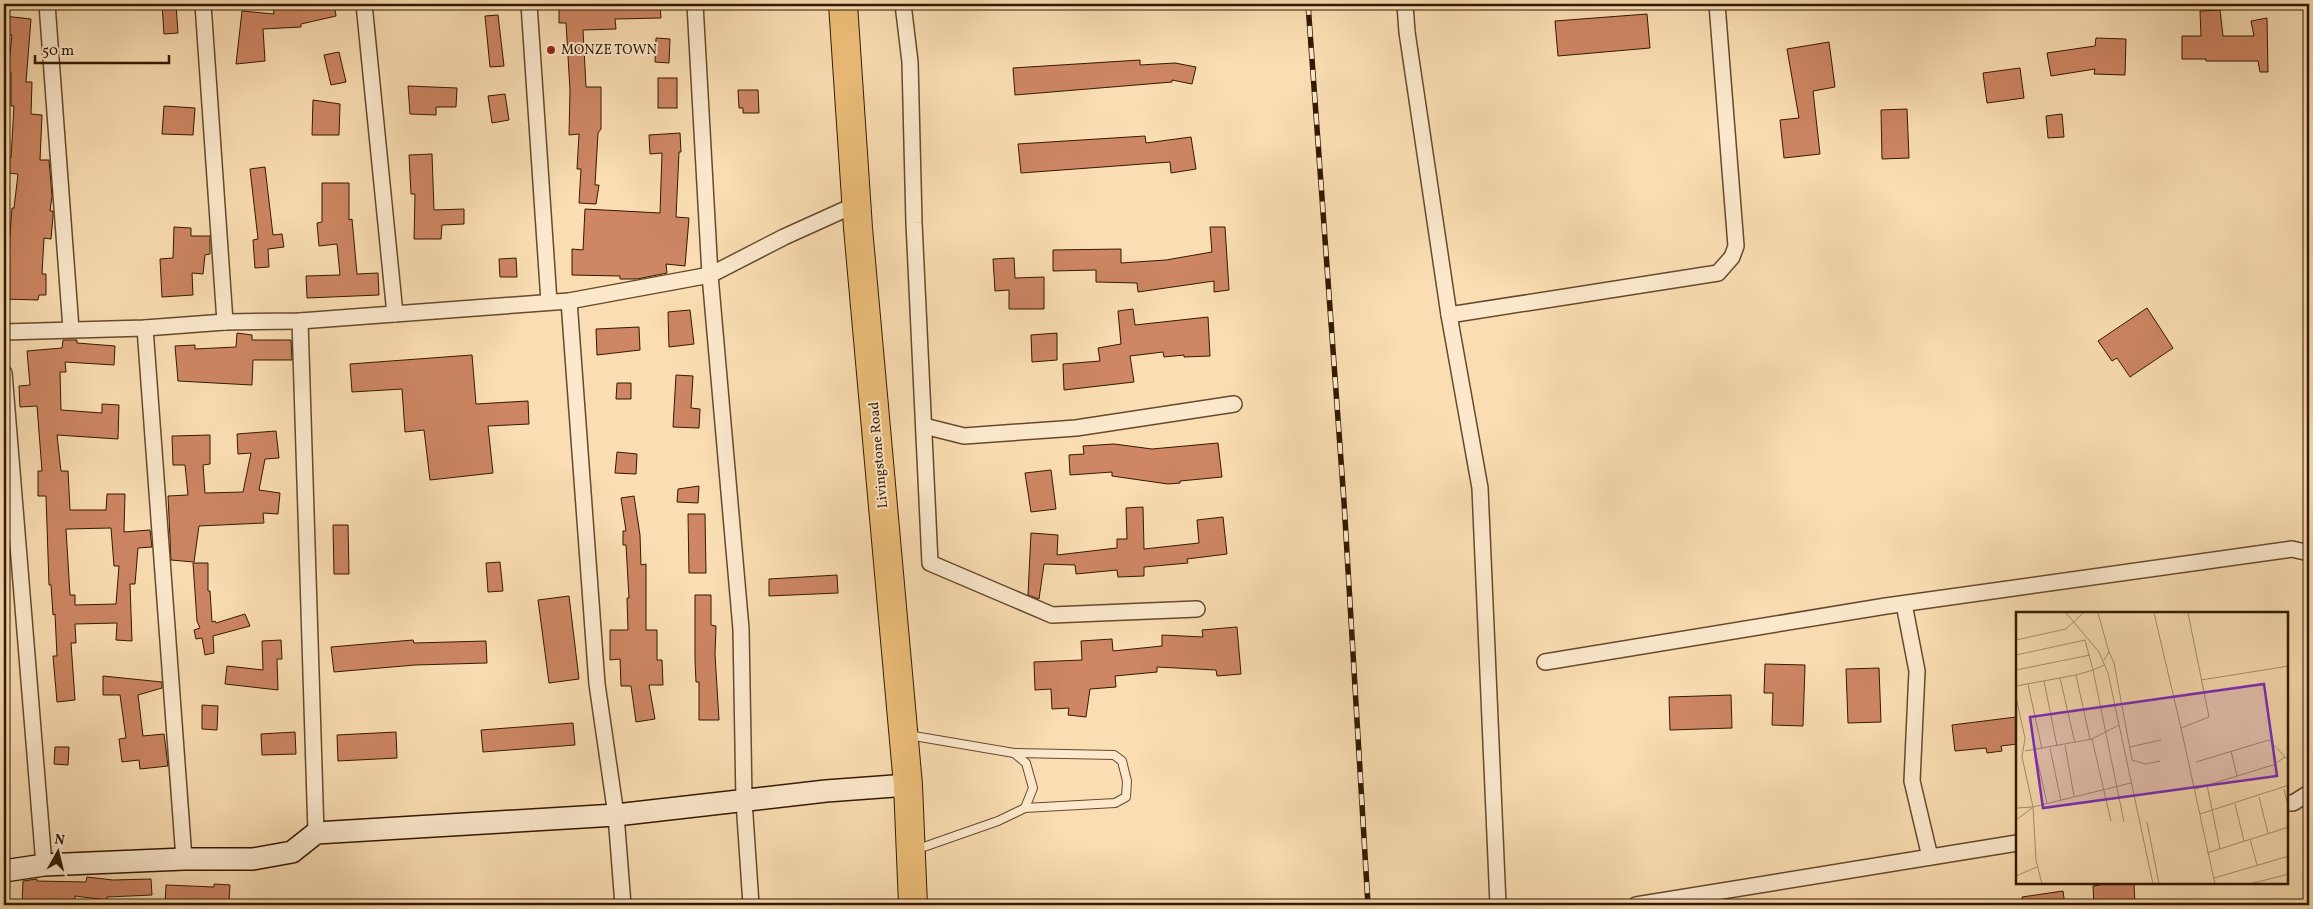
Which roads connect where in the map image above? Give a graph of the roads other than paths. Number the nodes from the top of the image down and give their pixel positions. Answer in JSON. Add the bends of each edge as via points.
{"nodes":[{"id":1,"x":47,"y":4,"type":"edge"},
{"id":2,"x":203,"y":4,"type":"edge"},
{"id":3,"x":364,"y":4,"type":"edge"},
{"id":4,"x":529,"y":4,"type":"edge"},
{"id":5,"x":696,"y":4,"type":"edge"},
{"id":6,"x":843,"y":4,"type":"edge"},
{"id":7,"x":903,"y":4,"type":"edge"},
{"id":8,"x":1405,"y":4,"type":"edge"},
{"id":9,"x":1717,"y":4,"type":"edge"},
{"id":10,"x":857,"y":204,"type":"junction"},
{"id":11,"x":710,"y":275,"type":"junction"},
{"id":12,"x":569,"y":301,"type":"junction"},
{"id":13,"x":550,"y":302,"type":"junction"},
{"id":14,"x":395,"y":314,"type":"junction"},
{"id":15,"x":1449,"y":315,"type":"junction"},
{"id":16,"x":300,"y":321,"type":"junction"},
{"id":17,"x":225,"y":322,"type":"junction"},
{"id":18,"x":146,"y":328,"type":"junction"},
{"id":19,"x":71,"y":329,"type":"junction"},
{"id":20,"x":4,"y":332,"type":"edge"},
{"id":21,"x":4,"y":373,"type":"edge"},
{"id":22,"x":1234,"y":404,"type":"dead end"},
{"id":23,"x":924,"y":426,"type":"junction"},
{"id":24,"x":2309,"y":553,"type":"edge"},
{"id":25,"x":1904,"y":604,"type":"junction"},
{"id":26,"x":1197,"y":609,"type":"dead end"},
{"id":27,"x":1544,"y":662,"type":"dead end"},
{"id":28,"x":904,"y":735,"type":"junction"},
{"id":29,"x":1014,"y":754,"type":"junction"},
{"id":30,"x":908,"y":785,"type":"junction"},
{"id":31,"x":2309,"y":793,"type":"edge"},
{"id":32,"x":744,"y":801,"type":"junction"},
{"id":33,"x":2288,"y":804,"type":"edge"},
{"id":34,"x":1025,"y":808,"type":"junction"},
{"id":35,"x":616,"y":814,"type":"junction"},
{"id":36,"x":316,"y":833,"type":"junction"},
{"id":37,"x":2016,"y":843,"type":"edge"},
{"id":38,"x":911,"y":852,"type":"junction"},
{"id":39,"x":1930,"y":857,"type":"junction"},
{"id":40,"x":184,"y":859,"type":"junction"},
{"id":41,"x":44,"y":865,"type":"junction"},
{"id":42,"x":4,"y":871,"type":"edge"},
{"id":43,"x":623,"y":905,"type":"edge"},
{"id":44,"x":751,"y":905,"type":"edge"},
{"id":45,"x":913,"y":905,"type":"edge"},
{"id":46,"x":1498,"y":905,"type":"edge"},
{"id":47,"x":1636,"y":905,"type":"edge"}],
"edges":[{"from":1,"to":19,"type":"street"},
{"from":2,"to":17,"type":"street"},
{"from":3,"to":14,"type":"street"},
{"from":4,"to":13,"type":"street"},
{"from":5,"to":11,"type":"street"},
{"from":6,"to":10,"type":"highway","name":"Livingstone Road"},
{"from":7,"to":23,"type":"street","via":[[910,62]]},
{"from":8,"to":15,"type":"street"},
{"from":9,"to":15,"type":"street","via":[[1736,246],[1728,262],[1718,273]]},
{"from":10,"to":11,"type":"street"},
{"from":10,"to":28,"type":"highway","name":"Livingstone Road"},
{"from":11,"to":12,"type":"street"},
{"from":11,"to":32,"type":"street","via":[[741,629]]},
{"from":12,"to":13,"type":"street"},
{"from":12,"to":35,"type":"street","via":[[597,684]]},
{"from":13,"to":14,"type":"street"},
{"from":14,"to":16,"type":"street"},
{"from":15,"to":46,"type":"street","via":[[1480,488]]},
{"from":16,"to":17,"type":"street"},
{"from":16,"to":36,"type":"street"},
{"from":17,"to":18,"type":"street"},
{"from":18,"to":19,"type":"street"},
{"from":18,"to":40,"type":"street"},
{"from":19,"to":20,"type":"street"},
{"from":21,"to":41,"type":"street"},
{"from":22,"to":23,"type":"street","via":[[1076,428],[964,436]]},
{"from":23,"to":26,"type":"street","via":[[930,563],[1052,615]]},
{"from":24,"to":25,"type":"street","via":[[2292,549]]},
{"from":25,"to":27,"type":"street"},
{"from":25,"to":39,"type":"street","via":[[1917,671],[1912,781]]},
{"from":28,"to":29,"type":"lane"},
{"from":28,"to":30,"type":"highway","name":"Livingstone Road"},
{"from":29,"to":34,"type":"lane","via":[[1026,763],[1033,788]]},
{"from":29,"to":34,"type":"lane","via":[[1114,755],[1122,761],[1127,781],[1126,797],[1116,803]]},
{"from":30,"to":32,"type":"street"},
{"from":30,"to":38,"type":"highway","name":"Livingstone Road"},
{"from":31,"to":33,"type":"street"},
{"from":32,"to":35,"type":"street"},
{"from":32,"to":44,"type":"street"},
{"from":34,"to":38,"type":"lane"},
{"from":35,"to":36,"type":"street"},
{"from":35,"to":43,"type":"street"},
{"from":36,"to":40,"type":"street","via":[[292,852],[253,859]]},
{"from":37,"to":39,"type":"street"},
{"from":38,"to":45,"type":"highway","name":"Livingstone Road"},
{"from":39,"to":47,"type":"street"},
{"from":40,"to":41,"type":"street"},
{"from":41,"to":42,"type":"street"}]}
